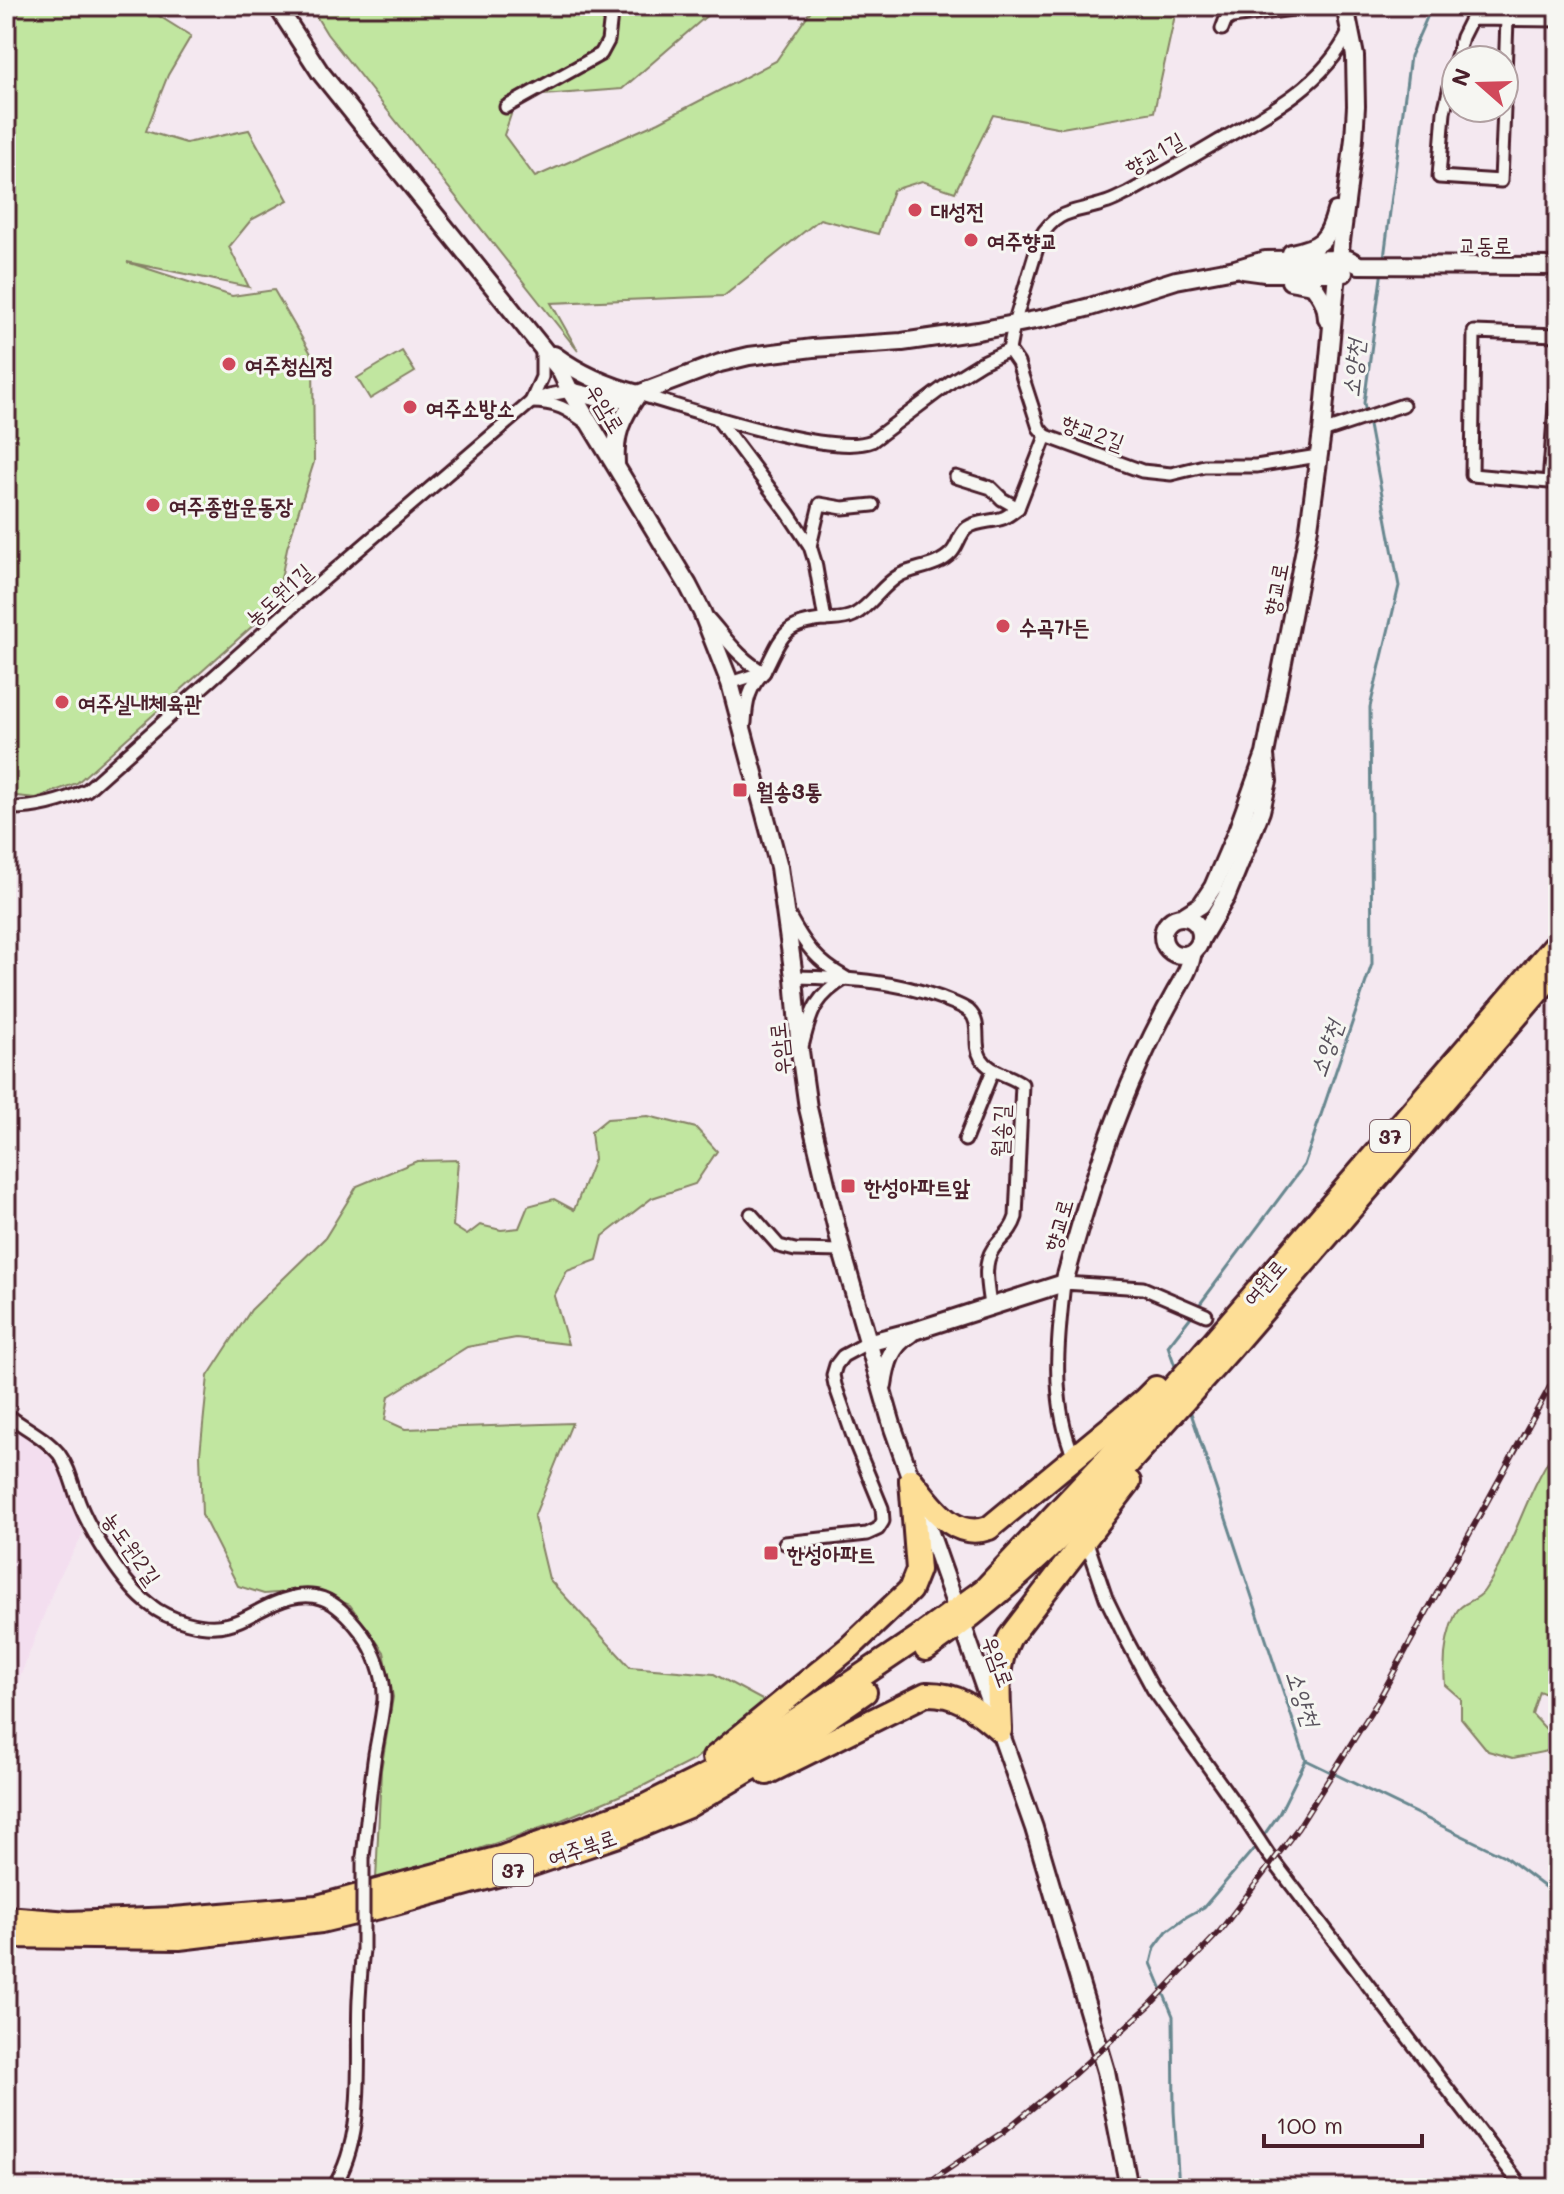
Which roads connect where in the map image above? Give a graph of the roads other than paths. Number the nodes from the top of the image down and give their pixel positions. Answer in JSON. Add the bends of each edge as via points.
{"nodes":[{"id":1,"x":277,"y":6,"type":"edge"},
{"id":2,"x":612,"y":6,"type":"edge"},
{"id":3,"x":1316,"y":6,"type":"edge"},
{"id":4,"x":1345,"y":6,"type":"edge"},
{"id":5,"x":1507,"y":19,"type":"junction"},
{"id":6,"x":1558,"y":20,"type":"edge"},
{"id":7,"x":1222,"y":29,"type":"dead end"},
{"id":8,"x":1349,"y":32,"type":"junction"},
{"id":9,"x":1460,"y":44,"type":"edge"},
{"id":10,"x":1506,"y":44,"type":"edge"},
{"id":11,"x":506,"y":107,"type":"dead end"},
{"id":12,"x":1443,"y":124,"type":"edge"},
{"id":13,"x":1503,"y":124,"type":"edge"},
{"id":14,"x":1349,"y":168,"type":"junction"},
{"id":15,"x":1350,"y":266,"type":"junction"},
{"id":16,"x":1558,"y":266,"type":"edge"},
{"id":17,"x":1265,"y":267,"type":"junction"},
{"id":18,"x":1014,"y":324,"type":"junction"},
{"id":19,"x":1558,"y":335,"type":"edge"},
{"id":20,"x":542,"y":347,"type":"junction"},
{"id":21,"x":1009,"y":350,"type":"junction"},
{"id":22,"x":1329,"y":353,"type":"junction"},
{"id":23,"x":1558,"y":370,"type":"edge"},
{"id":24,"x":570,"y":391,"type":"junction"},
{"id":25,"x":638,"y":394,"type":"junction"},
{"id":26,"x":531,"y":402,"type":"junction"},
{"id":27,"x":1400,"y":406,"type":"dead end"},
{"id":28,"x":716,"y":417,"type":"junction"},
{"id":29,"x":591,"y":425,"type":"junction"},
{"id":30,"x":1330,"y":430,"type":"junction"},
{"id":31,"x":1046,"y":436,"type":"junction"},
{"id":32,"x":1318,"y":456,"type":"junction"},
{"id":33,"x":617,"y":470,"type":"junction"},
{"id":34,"x":956,"y":477,"type":"dead end"},
{"id":35,"x":873,"y":505,"type":"dead end"},
{"id":36,"x":1018,"y":508,"type":"junction"},
{"id":37,"x":810,"y":546,"type":"junction"},
{"id":38,"x":702,"y":612,"type":"junction"},
{"id":39,"x":825,"y":620,"type":"junction"},
{"id":40,"x":764,"y":672,"type":"junction"},
{"id":41,"x":730,"y":683,"type":"junction"},
{"id":42,"x":744,"y":731,"type":"junction"},
{"id":43,"x":1265,"y":754,"type":"junction"},
{"id":44,"x":6,"y":808,"type":"edge"},
{"id":45,"x":786,"y":911,"type":"junction"},
{"id":46,"x":1182,"y":917,"type":"junction"},
{"id":47,"x":1558,"y":942,"type":"edge"},
{"id":48,"x":1197,"y":945,"type":"junction"},
{"id":49,"x":1170,"y":951,"type":"junction"},
{"id":50,"x":1558,"y":968,"type":"edge"},
{"id":51,"x":794,"y":977,"type":"junction"},
{"id":52,"x":846,"y":978,"type":"junction"},
{"id":53,"x":1176,"y":990,"type":"junction"},
{"id":54,"x":800,"y":1051,"type":"junction"},
{"id":55,"x":993,"y":1070,"type":"junction"},
{"id":56,"x":965,"y":1140,"type":"dead end"},
{"id":57,"x":751,"y":1214,"type":"dead end"},
{"id":58,"x":842,"y":1251,"type":"junction"},
{"id":59,"x":1064,"y":1283,"type":"junction"},
{"id":60,"x":990,"y":1306,"type":"junction"},
{"id":61,"x":917,"y":1330,"type":"junction"},
{"id":62,"x":1220,"y":1332,"type":"junction"},
{"id":63,"x":867,"y":1343,"type":"junction"},
{"id":64,"x":882,"y":1390,"type":"junction"},
{"id":65,"x":6,"y":1414,"type":"edge"},
{"id":66,"x":1155,"y":1420,"type":"junction"},
{"id":67,"x":1070,"y":1447,"type":"dead end"},
{"id":68,"x":911,"y":1480,"type":"junction"},
{"id":69,"x":785,"y":1543,"type":"dead end"},
{"id":70,"x":1089,"y":1548,"type":"dead end"},
{"id":71,"x":959,"y":1616,"type":"junction"},
{"id":72,"x":1000,"y":1730,"type":"junction"},
{"id":73,"x":645,"y":1806,"type":"junction"},
{"id":74,"x":688,"y":1806,"type":"junction"},
{"id":75,"x":6,"y":1918,"type":"edge"},
{"id":76,"x":6,"y":1936,"type":"edge"},
{"id":77,"x":333,"y":2188,"type":"edge"},
{"id":78,"x":1129,"y":2188,"type":"edge"},
{"id":79,"x":1523,"y":2188,"type":"edge"}],
"edges":[{"from":1,"to":20,"type":"street","name":"우암로","via":[[320,72]]},
{"from":2,"to":11,"type":"street","via":[[601,54]]},
{"from":3,"to":7,"type":"street","via":[[1232,17]]},
{"from":4,"to":8,"type":"street","name":"향교로"},
{"from":5,"to":6,"type":"street"},
{"from":5,"to":9,"type":"street","via":[[1471,19]]},
{"from":5,"to":10,"type":"street"},
{"from":8,"to":14,"type":"street","name":"향교로","via":[[1356,82]]},
{"from":8,"to":18,"type":"street","name":"향교1길","via":[[1313,80],[1270,112],[1128,193],[1056,218],[1040,238]]},
{"from":12,"to":13,"type":"street","via":[[1439,177],[1501,181]]},
{"from":14,"to":15,"type":"street","name":"향교로","via":[[1355,181]]},
{"from":14,"to":17,"type":"street","via":[[1331,231],[1322,242],[1270,256]]},
{"from":15,"to":16,"type":"street","name":"교동로"},
{"from":15,"to":17,"type":"street"},
{"from":15,"to":22,"type":"street","name":"향교로"},
{"from":17,"to":18,"type":"street","via":[[1176,280]]},
{"from":17,"to":22,"type":"street","via":[[1276,279],[1313,285],[1327,310]]},
{"from":18,"to":21,"type":"street","name":"향교1길"},
{"from":18,"to":25,"type":"street","via":[[916,340],[749,356]]},
{"from":19,"to":23,"type":"street","via":[[1474,332],[1472,475],[1549,482]]},
{"from":20,"to":24,"type":"street","name":"우암로"},
{"from":20,"to":25,"type":"street","via":[[594,379]]},
{"from":20,"to":26,"type":"street","via":[[542,377]]},
{"from":21,"to":28,"type":"street","via":[[952,381],[863,445],[830,444]]},
{"from":21,"to":31,"type":"street"},
{"from":22,"to":30,"type":"street","name":"향교로"},
{"from":24,"to":25,"type":"street","via":[[603,399]]},
{"from":24,"to":26,"type":"street","name":"농도원1길"},
{"from":24,"to":29,"type":"street","name":"우암로"},
{"from":25,"to":28,"type":"street"},
{"from":25,"to":33,"type":"street","via":[[618,431]]},
{"from":26,"to":29,"type":"street","via":[[566,408]]},
{"from":26,"to":44,"type":"street","name":"농도원1길","via":[[87,790],[62,801]]},
{"from":27,"to":30,"type":"street"},
{"from":28,"to":37,"type":"street"},
{"from":29,"to":33,"type":"street","name":"우암로"},
{"from":30,"to":32,"type":"street","name":"향교로"},
{"from":31,"to":32,"type":"street","name":"향교2길","via":[[1159,475]]},
{"from":31,"to":36,"type":"street","name":"향교2길"},
{"from":32,"to":43,"type":"street","name":"향교로"},
{"from":33,"to":38,"type":"street","name":"우암로"},
{"from":34,"to":36,"type":"street","via":[[991,488]]},
{"from":35,"to":37,"type":"street","via":[[820,504]]},
{"from":36,"to":39,"type":"street","via":[[1001,519],[970,525],[952,553],[898,576],[854,615]]},
{"from":37,"to":39,"type":"street"},
{"from":38,"to":40,"type":"street","via":[[743,658]]},
{"from":38,"to":41,"type":"street","name":"우암로"},
{"from":39,"to":40,"type":"street","via":[[787,630]]},
{"from":40,"to":41,"type":"street"},
{"from":40,"to":42,"type":"street","via":[[750,690]]},
{"from":41,"to":42,"type":"street","name":"우암로"},
{"from":42,"to":45,"type":"street","name":"우암로"},
{"from":43,"to":46,"type":"street","name":"향교로","via":[[1213,887],[1201,905]]},
{"from":43,"to":48,"type":"street","name":"향교로","via":[[1268,781],[1261,811],[1226,897]]},
{"from":45,"to":51,"type":"street","name":"우암로"},
{"from":45,"to":52,"type":"street","via":[[816,957]]},
{"from":46,"to":48,"type":"street","via":[[1200,931]]},
{"from":46,"to":49,"type":"street","via":[[1164,930]]},
{"from":47,"to":62,"type":"highway","name":"여원로","number":"37"},
{"from":48,"to":49,"type":"street","via":[[1185,955]]},
{"from":48,"to":53,"type":"street","name":"향교로"},
{"from":49,"to":53,"type":"street"},
{"from":50,"to":62,"type":"highway","name":"여원로","number":"37"},
{"from":51,"to":52,"type":"street","name":"월송길"},
{"from":51,"to":54,"type":"street","name":"우암로"},
{"from":52,"to":54,"type":"street","via":[[816,1004]]},
{"from":52,"to":55,"type":"street","name":"월송길","via":[[921,991],[961,1006],[977,1025],[978,1053]]},
{"from":53,"to":59,"type":"street","name":"향교로","via":[[1118,1114],[1085,1204]]},
{"from":54,"to":58,"type":"street","name":"우암로"},
{"from":55,"to":56,"type":"street"},
{"from":55,"to":60,"type":"street","name":"월송길","via":[[1022,1084],[1016,1217],[988,1263]]},
{"from":57,"to":58,"type":"street","via":[[779,1246]]},
{"from":58,"to":63,"type":"street","name":"우암로"},
{"from":59,"to":60,"type":"street","name":"향교로"},
{"from":59,"to":62,"type":"street","via":[[1143,1288]]},
{"from":59,"to":67,"type":"street","via":[[1057,1377]]},
{"from":60,"to":61,"type":"street","name":"향교로"},
{"from":61,"to":63,"type":"street","name":"향교로"},
{"from":61,"to":64,"type":"street","via":[[892,1350]]},
{"from":62,"to":66,"type":"highway","name":"여원로","number":"37"},
{"from":63,"to":64,"type":"street","name":"우암로"},
{"from":63,"to":69,"type":"street","via":[[843,1356],[833,1375],[883,1521],[867,1534]]},
{"from":64,"to":68,"type":"street","name":"우암로"},
{"from":65,"to":77,"type":"street","name":"농도원2길","bridge":true,"via":[[59,1454],[89,1525],[129,1586],[148,1604],[207,1626],[225,1626],[274,1603],[322,1597],[350,1618],[378,1664],[384,1699],[363,1857],[357,2098],[347,2160]]},
{"from":66,"to":68,"type":"highway","via":[[989,1528],[971,1531],[954,1526]]},
{"from":66,"to":71,"type":"highway","name":"여원로","number":"37"},
{"from":66,"to":72,"type":"highway","via":[[1001,1653]]},
{"from":68,"to":71,"type":"street","name":"우암로"},
{"from":68,"to":73,"type":"highway","via":[[918,1570],[910,1590],[729,1748]]},
{"from":70,"to":79,"type":"street","via":[[1106,1598],[1166,1710],[1252,1833]]},
{"from":71,"to":72,"type":"street","name":"우암로"},
{"from":71,"to":73,"type":"highway","name":"여주북로","number":"37","via":[[919,1637],[735,1761]]},
{"from":71,"to":74,"type":"highway","name":"여주북로","number":"37","via":[[769,1758]]},
{"from":72,"to":74,"type":"highway","via":[[970,1705],[926,1694],[736,1788]]},
{"from":72,"to":78,"type":"street","name":"우암로","via":[[1102,2057]]},
{"from":73,"to":75,"type":"highway","name":"여주북로","number":"37","via":[[503,1857],[317,1907],[69,1923]]},
{"from":74,"to":76,"type":"highway","name":"여주북로","number":"37","via":[[518,1869],[321,1921],[179,1938]]}]}
